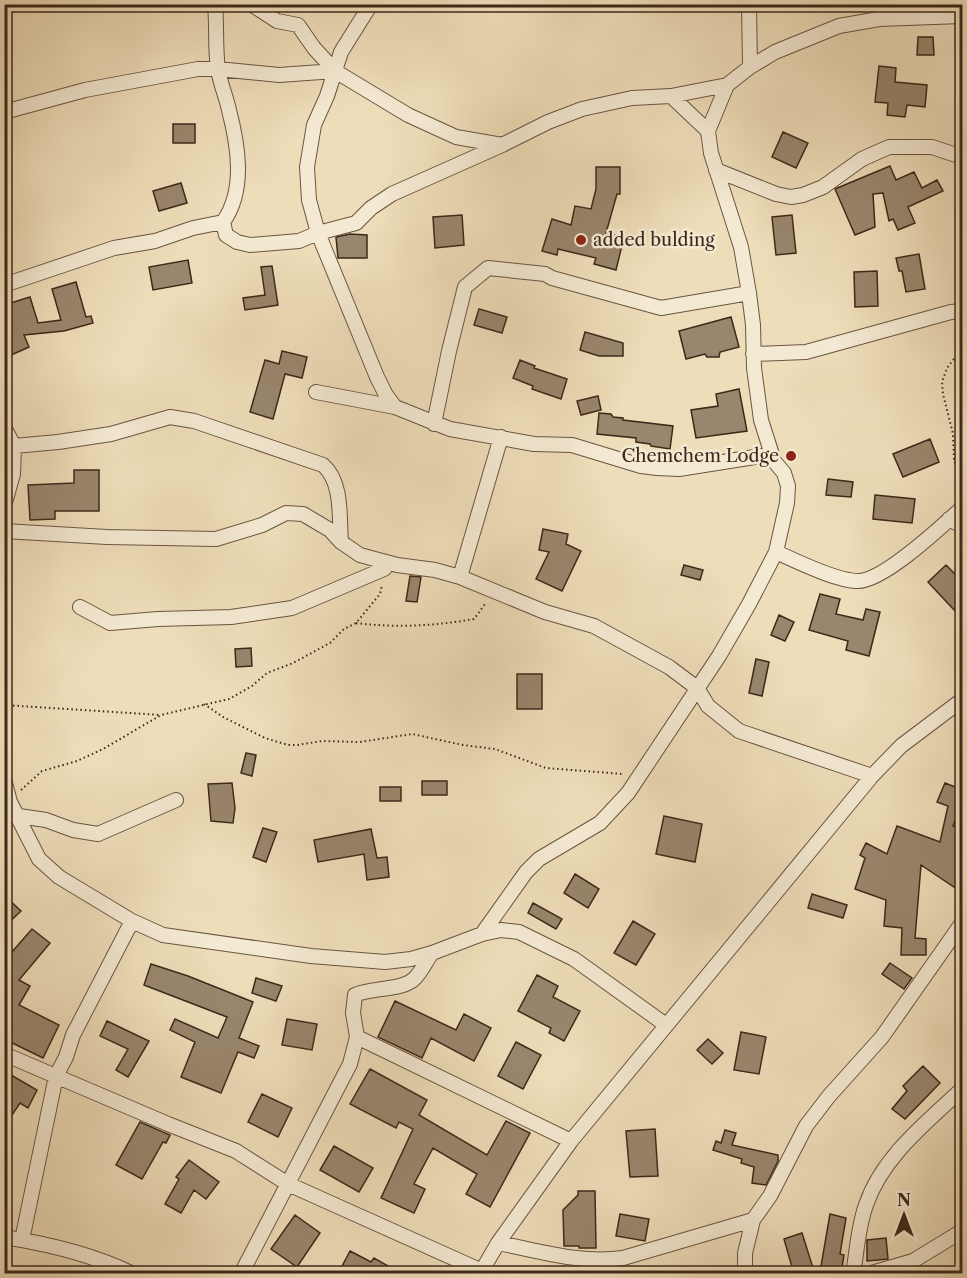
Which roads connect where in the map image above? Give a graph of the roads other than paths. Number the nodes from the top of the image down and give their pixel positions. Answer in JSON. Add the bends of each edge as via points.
{"nodes":[{"id":1,"x":215,"y":4,"type":"edge"},
{"id":2,"x":251,"y":4,"type":"edge"},
{"id":3,"x":370,"y":4,"type":"edge"},
{"id":4,"x":749,"y":4,"type":"edge"},
{"id":5,"x":963,"y":16,"type":"edge"},
{"id":6,"x":750,"y":67,"type":"junction"},
{"id":7,"x":218,"y":69,"type":"junction"},
{"id":8,"x":335,"y":71,"type":"junction"},
{"id":9,"x":726,"y":85,"type":"junction"},
{"id":10,"x":671,"y":96,"type":"junction"},
{"id":11,"x":4,"y":112,"type":"edge"},
{"id":12,"x":708,"y":131,"type":"junction"},
{"id":13,"x":502,"y":145,"type":"junction"},
{"id":14,"x":963,"y":157,"type":"edge"},
{"id":15,"x":716,"y":170,"type":"junction"},
{"id":16,"x":223,"y":222,"type":"junction"},
{"id":17,"x":318,"y":233,"type":"junction"},
{"id":18,"x":4,"y":285,"type":"edge"},
{"id":19,"x":749,"y":293,"type":"junction"},
{"id":20,"x":963,"y":311,"type":"edge"},
{"id":21,"x":753,"y":354,"type":"junction"},
{"id":22,"x":316,"y":392,"type":"dead end"},
{"id":23,"x":395,"y":407,"type":"junction"},
{"id":24,"x":434,"y":424,"type":"junction"},
{"id":25,"x":4,"y":427,"type":"edge"},
{"id":26,"x":501,"y":437,"type":"junction"},
{"id":27,"x":14,"y":446,"type":"junction"},
{"id":28,"x":774,"y":461,"type":"junction"},
{"id":29,"x":4,"y":506,"type":"edge"},
{"id":30,"x":963,"y":508,"type":"edge"},
{"id":31,"x":949,"y":519,"type":"junction"},
{"id":32,"x":963,"y":526,"type":"edge"},
{"id":33,"x":4,"y":531,"type":"edge"},
{"id":34,"x":341,"y":542,"type":"junction"},
{"id":35,"x":776,"y":552,"type":"junction"},
{"id":36,"x":386,"y":566,"type":"junction"},
{"id":37,"x":460,"y":577,"type":"junction"},
{"id":38,"x":80,"y":607,"type":"dead end"},
{"id":39,"x":697,"y":688,"type":"junction"},
{"id":40,"x":963,"y":700,"type":"edge"},
{"id":41,"x":872,"y":776,"type":"junction"},
{"id":42,"x":4,"y":779,"type":"edge"},
{"id":43,"x":176,"y":800,"type":"dead end"},
{"id":44,"x":8,"y":802,"type":"edge"},
{"id":45,"x":19,"y":816,"type":"junction"},
{"id":46,"x":132,"y":921,"type":"junction"},
{"id":47,"x":963,"y":923,"type":"edge"},
{"id":48,"x":482,"y":934,"type":"junction"},
{"id":49,"x":432,"y":953,"type":"junction"},
{"id":50,"x":666,"y":1025,"type":"junction"},
{"id":51,"x":357,"y":1037,"type":"junction"},
{"id":52,"x":4,"y":1054,"type":"edge"},
{"id":53,"x":56,"y":1076,"type":"junction"},
{"id":54,"x":963,"y":1089,"type":"edge"},
{"id":55,"x":571,"y":1141,"type":"junction"},
{"id":56,"x":288,"y":1184,"type":"junction"},
{"id":57,"x":753,"y":1220,"type":"junction"},
{"id":58,"x":963,"y":1231,"type":"edge"},
{"id":59,"x":4,"y":1237,"type":"edge"},
{"id":60,"x":22,"y":1240,"type":"junction"},
{"id":61,"x":498,"y":1243,"type":"junction"},
{"id":62,"x":481,"y":1272,"type":"edge"},
{"id":63,"x":133,"y":1274,"type":"edge"},
{"id":64,"x":241,"y":1274,"type":"edge"},
{"id":65,"x":746,"y":1274,"type":"edge"},
{"id":66,"x":853,"y":1274,"type":"edge"},
{"id":67,"x":868,"y":1274,"type":"edge"}],
"edges":[{"from":1,"to":7,"type":"street"},
{"from":2,"to":8,"type":"street","via":[[277,21],[298,25]]},
{"from":3,"to":8,"type":"street","via":[[341,52]]},
{"from":4,"to":6,"type":"street"},
{"from":5,"to":6,"type":"street","via":[[847,23],[775,52]]},
{"from":6,"to":9,"type":"street"},
{"from":7,"to":8,"type":"street","via":[[279,75]]},
{"from":7,"to":11,"type":"street","via":[[198,69],[85,90]]},
{"from":7,"to":16,"type":"street","via":[[237,155],[236,197]]},
{"from":8,"to":13,"type":"street","via":[[408,115],[456,137]]},
{"from":8,"to":17,"type":"street","via":[[308,151],[309,200]]},
{"from":9,"to":10,"type":"street"},
{"from":9,"to":12,"type":"street"},
{"from":10,"to":12,"type":"street"},
{"from":10,"to":13,"type":"street","via":[[632,98],[582,109]]},
{"from":12,"to":15,"type":"street"},
{"from":13,"to":17,"type":"street","via":[[392,194],[371,208],[357,224]]},
{"from":14,"to":15,"type":"street","via":[[932,147],[889,147],[862,159],[823,187],[791,197]]},
{"from":15,"to":19,"type":"street","via":[[741,247]]},
{"from":16,"to":17,"type":"street","via":[[226,235],[250,245],[298,241]]},
{"from":16,"to":18,"type":"street","via":[[114,248]]},
{"from":17,"to":23,"type":"street","via":[[377,376]]},
{"from":19,"to":21,"type":"street"},
{"from":19,"to":24,"type":"street","via":[[661,308],[545,274],[489,268],[465,287]]},
{"from":20,"to":21,"type":"street","via":[[806,352]]},
{"from":21,"to":28,"type":"street","via":[[761,420]]},
{"from":22,"to":23,"type":"street"},
{"from":23,"to":24,"type":"street"},
{"from":24,"to":26,"type":"street"},
{"from":25,"to":27,"type":"street"},
{"from":26,"to":28,"type":"street","via":[[534,444],[572,445],[657,468],[679,469],[761,456]]},
{"from":26,"to":37,"type":"street"},
{"from":27,"to":29,"type":"street","via":[[13,474]]},
{"from":27,"to":34,"type":"street","via":[[111,434],[170,417],[194,421],[323,465],[333,479],[338,497]]},
{"from":28,"to":35,"type":"street","via":[[788,486]]},
{"from":30,"to":31,"type":"street"},
{"from":31,"to":32,"type":"street"},
{"from":31,"to":35,"type":"street","via":[[873,578],[858,581]]},
{"from":33,"to":34,"type":"street","via":[[216,539],[286,513],[303,514],[330,530]]},
{"from":34,"to":36,"type":"street"},
{"from":35,"to":39,"type":"street"},
{"from":36,"to":37,"type":"street","via":[[435,570]]},
{"from":36,"to":38,"type":"street","via":[[292,608],[231,617],[110,623]]},
{"from":37,"to":39,"type":"street","via":[[545,612],[594,626],[669,667]]},
{"from":39,"to":41,"type":"street","via":[[708,706],[739,731]]},
{"from":39,"to":48,"type":"street","via":[[624,798],[605,818],[525,872]]},
{"from":40,"to":41,"type":"street","via":[[901,746]]},
{"from":41,"to":50,"type":"street"},
{"from":42,"to":44,"type":"street"},
{"from":43,"to":45,"type":"street","via":[[98,834]]},
{"from":44,"to":45,"type":"street"},
{"from":45,"to":46,"type":"street","via":[[39,859],[59,877]]},
{"from":46,"to":49,"type":"street","via":[[163,935],[310,956],[385,962]]},
{"from":46,"to":53,"type":"street"},
{"from":47,"to":57,"type":"street","via":[[882,1037],[806,1126],[770,1196]]},
{"from":48,"to":49,"type":"street"},
{"from":48,"to":50,"type":"street","via":[[519,932],[574,959]]},
{"from":49,"to":51,"type":"street","via":[[415,978],[404,985],[355,995]]},
{"from":50,"to":55,"type":"street"},
{"from":51,"to":55,"type":"street"},
{"from":51,"to":56,"type":"street","via":[[350,1064]]},
{"from":52,"to":53,"type":"street"},
{"from":53,"to":56,"type":"street","via":[[236,1151]]},
{"from":53,"to":60,"type":"street"},
{"from":54,"to":66,"type":"street","via":[[925,1122],[878,1181],[866,1205]]},
{"from":55,"to":61,"type":"street"},
{"from":56,"to":62,"type":"street"},
{"from":56,"to":64,"type":"street"},
{"from":57,"to":61,"type":"street","via":[[603,1261]]},
{"from":57,"to":65,"type":"street","via":[[745,1253]]},
{"from":58,"to":67,"type":"street","via":[[913,1261]]},
{"from":59,"to":60,"type":"street"},
{"from":60,"to":63,"type":"street","via":[[79,1252]]},
{"from":61,"to":62,"type":"street"}]}
